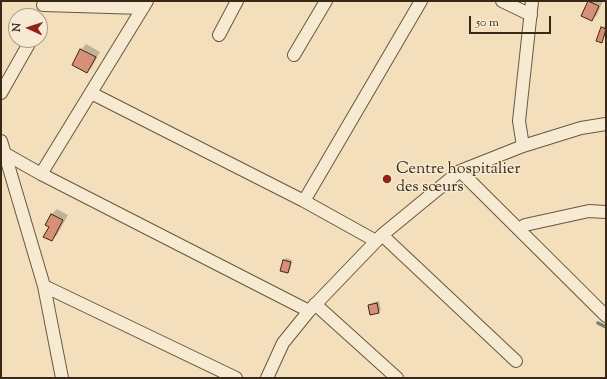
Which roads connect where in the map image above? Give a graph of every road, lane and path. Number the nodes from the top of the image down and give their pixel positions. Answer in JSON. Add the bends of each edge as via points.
{"nodes":[{"id":1,"x":237,"y":1,"type":"edge"},
{"id":2,"x":326,"y":1,"type":"edge"},
{"id":3,"x":421,"y":1,"type":"edge"},
{"id":4,"x":502,"y":1,"type":"edge"},
{"id":5,"x":532,"y":1,"type":"edge"},
{"id":6,"x":145,"y":4,"type":"edge"},
{"id":7,"x":42,"y":7,"type":"edge"},
{"id":8,"x":530,"y":15,"type":"junction"},
{"id":9,"x":219,"y":35,"type":"dead end"},
{"id":10,"x":26,"y":48,"type":"edge"},
{"id":11,"x":294,"y":55,"type":"dead end"},
{"id":12,"x":1,"y":93,"type":"edge"},
{"id":13,"x":91,"y":93,"type":"junction"},
{"id":14,"x":606,"y":124,"type":"edge"},
{"id":15,"x":1,"y":141,"type":"edge"},
{"id":16,"x":523,"y":146,"type":"junction"},
{"id":17,"x":4,"y":153,"type":"junction"},
{"id":18,"x":460,"y":171,"type":"junction"},
{"id":19,"x":41,"y":174,"type":"junction"},
{"id":20,"x":304,"y":201,"type":"junction"},
{"id":21,"x":606,"y":212,"type":"edge"},
{"id":22,"x":520,"y":229,"type":"junction"},
{"id":23,"x":379,"y":238,"type":"junction"},
{"id":24,"x":44,"y":286,"type":"junction"},
{"id":25,"x":312,"y":308,"type":"junction"},
{"id":26,"x":606,"y":316,"type":"edge"},
{"id":27,"x":516,"y":361,"type":"dead end"},
{"id":28,"x":272,"y":376,"type":"edge"},
{"id":29,"x":62,"y":378,"type":"edge"},
{"id":30,"x":236,"y":378,"type":"edge"},
{"id":31,"x":397,"y":378,"type":"edge"}],
"edges":[{"from":1,"to":9,"type":"street"},
{"from":2,"to":11,"type":"street"},
{"from":3,"to":20,"type":"street"},
{"from":4,"to":8,"type":"street"},
{"from":5,"to":8,"type":"street"},
{"from":6,"to":7,"type":"street"},
{"from":6,"to":13,"type":"street"},
{"from":8,"to":16,"type":"street","via":[[519,121]]},
{"from":10,"to":12,"type":"street"},
{"from":13,"to":19,"type":"street"},
{"from":13,"to":20,"type":"street"},
{"from":14,"to":16,"type":"street","via":[[581,128]]},
{"from":15,"to":17,"type":"street"},
{"from":16,"to":18,"type":"street"},
{"from":17,"to":19,"type":"street"},
{"from":17,"to":24,"type":"street"},
{"from":18,"to":22,"type":"street"},
{"from":18,"to":23,"type":"street"},
{"from":19,"to":25,"type":"street"},
{"from":20,"to":23,"type":"street"},
{"from":21,"to":22,"type":"street","via":[[588,211],[525,225]]},
{"from":22,"to":26,"type":"street"},
{"from":23,"to":25,"type":"street"},
{"from":23,"to":27,"type":"street"},
{"from":24,"to":29,"type":"street"},
{"from":24,"to":30,"type":"street"},
{"from":25,"to":28,"type":"street","via":[[283,343]]},
{"from":25,"to":31,"type":"street"}]}
